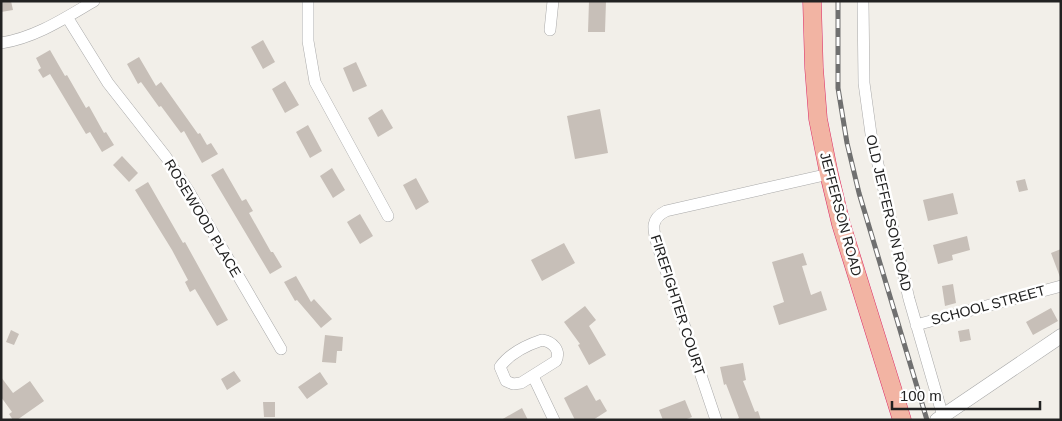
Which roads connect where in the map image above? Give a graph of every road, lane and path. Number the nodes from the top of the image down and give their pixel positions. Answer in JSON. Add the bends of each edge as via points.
{"nodes":[{"id":1,"x":94,"y":1,"type":"edge"},
{"id":2,"x":308,"y":1,"type":"edge"},
{"id":3,"x":553,"y":1,"type":"edge"},
{"id":4,"x":812,"y":1,"type":"edge"},
{"id":5,"x":863,"y":1,"type":"edge"},
{"id":6,"x":67,"y":17,"type":"junction"},
{"id":7,"x":550,"y":30,"type":"dead end"},
{"id":8,"x":1,"y":43,"type":"edge"},
{"id":9,"x":828,"y":174,"type":"junction"},
{"id":10,"x":388,"y":216,"type":"dead end"},
{"id":11,"x":1061,"y":286,"type":"edge"},
{"id":12,"x":916,"y":325,"type":"junction"},
{"id":13,"x":1061,"y":336,"type":"edge"},
{"id":14,"x":281,"y":349,"type":"dead end"},
{"id":15,"x":533,"y":376,"type":"junction"},
{"id":16,"x":941,"y":418,"type":"edge"},
{"id":17,"x":554,"y":420,"type":"edge"},
{"id":18,"x":716,"y":420,"type":"edge"},
{"id":19,"x":902,"y":420,"type":"edge"}],
"edges":[{"from":1,"to":6,"type":"street"},
{"from":2,"to":10,"type":"street","via":[[308,41],[315,82]]},
{"from":3,"to":7,"type":"street"},
{"from":4,"to":9,"type":"highway","name":"JEFFERSON ROAD","via":[[818,119]]},
{"from":5,"to":12,"type":"street","name":"OLD JEFFERSON ROAD","via":[[862,52],[867,110]]},
{"from":6,"to":8,"type":"street","via":[[23,38]]},
{"from":6,"to":14,"type":"street","name":"ROSEWOOD PLACE","via":[[108,83],[188,190]]},
{"from":9,"to":18,"type":"street","name":"FIREFIGHTER COURT","via":[[666,211],[655,219],[657,244]]},
{"from":9,"to":19,"type":"highway","name":"JEFFERSON ROAD"},
{"from":11,"to":12,"type":"street","name":"SCHOOL STREET"},
{"from":12,"to":16,"type":"street","name":"OLD JEFFERSON ROAD"},
{"from":13,"to":16,"type":"street"},
{"from":15,"to":15,"type":"street","via":[[556,362],[558,352],[552,343],[535,342],[512,355],[500,367],[506,381],[513,384]]},
{"from":15,"to":17,"type":"street"}]}
